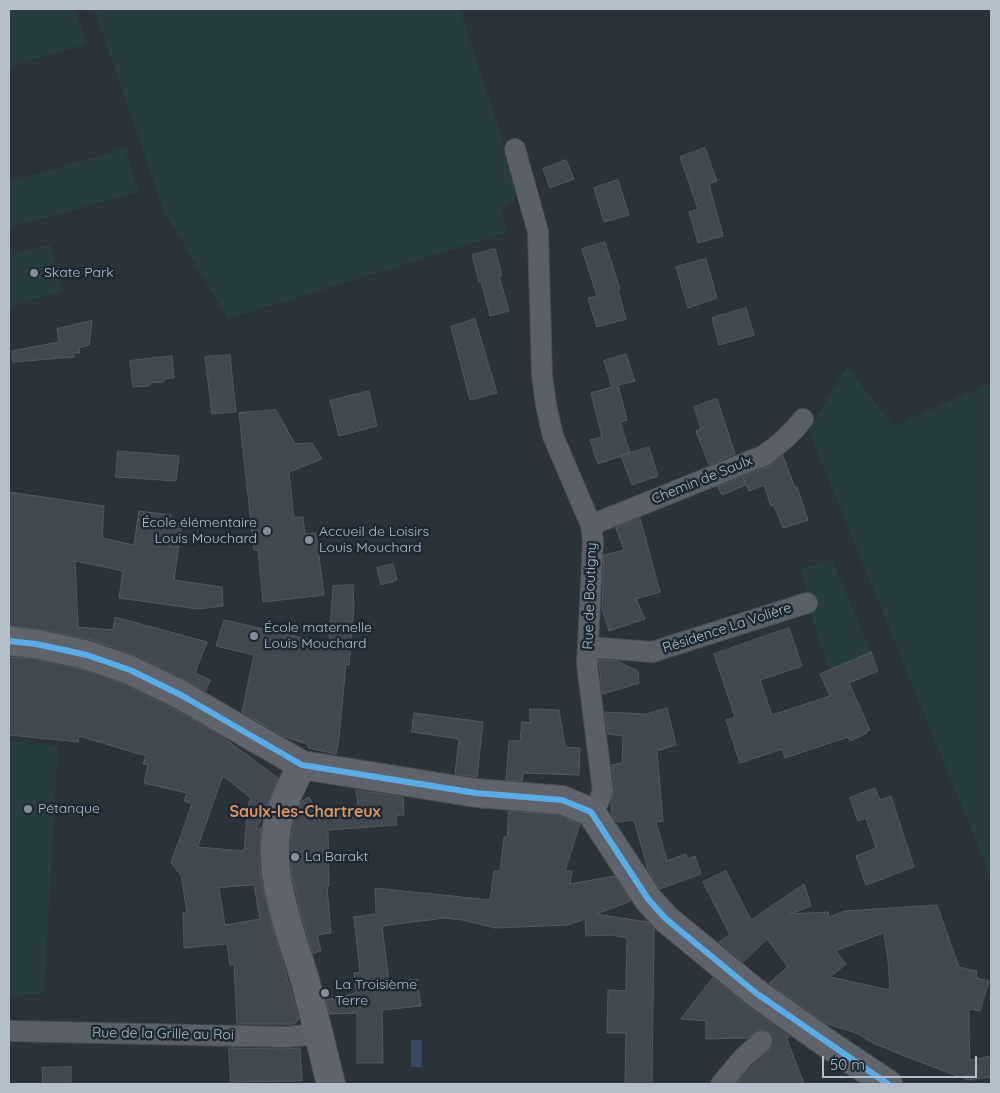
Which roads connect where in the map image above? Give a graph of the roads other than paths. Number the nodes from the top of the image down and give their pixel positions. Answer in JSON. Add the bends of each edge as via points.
{"nodes":[{"id":1,"x":515,"y":148,"type":"dead end"},
{"id":2,"x":803,"y":419,"type":"dead end"},
{"id":3,"x":591,"y":525,"type":"junction"},
{"id":4,"x":807,"y":603,"type":"dead end"},
{"id":5,"x":9,"y":641,"type":"edge"},
{"id":6,"x":588,"y":647,"type":"junction"},
{"id":7,"x":302,"y":765,"type":"junction"},
{"id":8,"x":591,"y":812,"type":"junction"},
{"id":9,"x":9,"y":1031,"type":"edge"},
{"id":10,"x":318,"y":1034,"type":"junction"},
{"id":11,"x":762,"y":1040,"type":"tunnel mouth"},
{"id":12,"x":331,"y":1084,"type":"edge"},
{"id":13,"x":721,"y":1084,"type":"edge"},
{"id":14,"x":888,"y":1084,"type":"edge"}],
"edges":[{"from":1,"to":3,"type":"street","name":"Rue de Boutigny","via":[[538,232],[542,375],[546,405],[553,436]]},
{"from":2,"to":3,"type":"street","name":"Chemin de Saulx","via":[[781,445],[763,456]]},
{"from":3,"to":6,"type":"street","name":"Rue de Boutigny"},
{"from":4,"to":6,"type":"street","name":"Résidence La Volière","via":[[652,652]]},
{"from":5,"to":7,"type":"main road","via":[[79,653],[130,670],[181,695]]},
{"from":6,"to":8,"type":"street","name":"Rue de Boutigny","via":[[587,665],[603,792]]},
{"from":7,"to":8,"type":"main road","via":[[476,793],[562,800]]},
{"from":7,"to":10,"type":"main road","via":[[279,817],[275,870]]},
{"from":8,"to":14,"type":"main road","via":[[648,899],[666,919],[805,1034]]},
{"from":9,"to":10,"type":"street","name":"Rue de la Grille au Roi","via":[[285,1037]]},
{"from":10,"to":12,"type":"main road"},
{"from":11,"to":13,"type":"street"}]}
